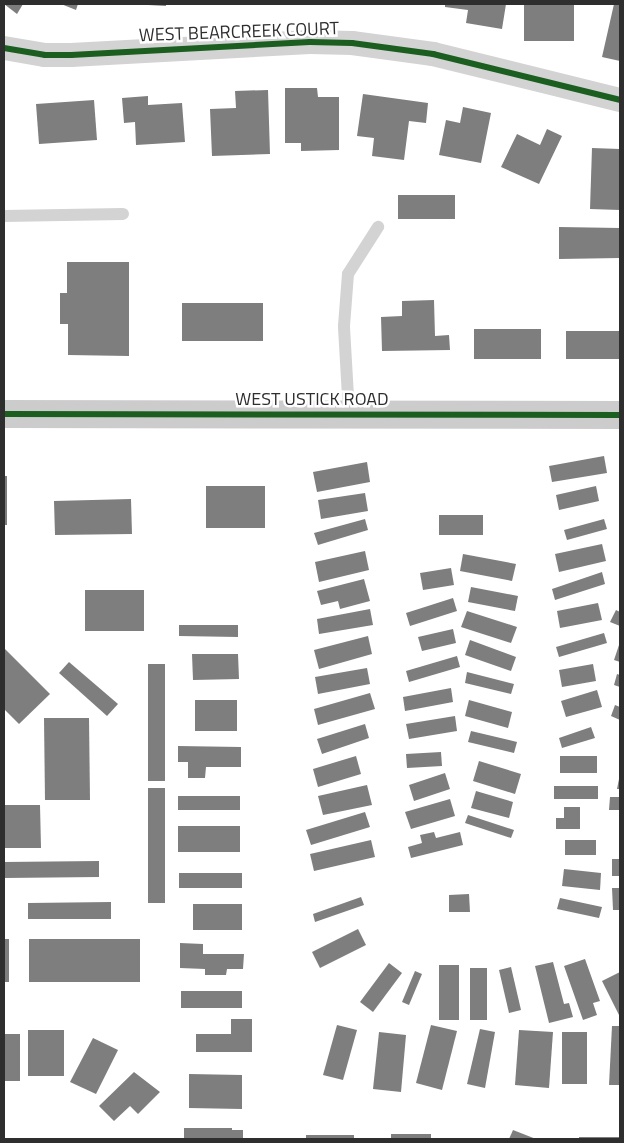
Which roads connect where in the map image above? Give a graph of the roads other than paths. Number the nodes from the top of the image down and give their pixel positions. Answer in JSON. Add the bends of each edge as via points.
{"nodes":[{"id":1,"x":4,"y":48,"type":"edge"},
{"id":2,"x":620,"y":100,"type":"edge"},
{"id":3,"x":123,"y":214,"type":"dead end"},
{"id":4,"x":4,"y":216,"type":"edge"},
{"id":5,"x":378,"y":227,"type":"dead end"},
{"id":6,"x":4,"y":414,"type":"edge"},
{"id":7,"x":349,"y":414,"type":"junction"},
{"id":8,"x":620,"y":414,"type":"edge"}],
"edges":[{"from":1,"to":2,"type":"street","name":"WEST BEARCREEK COURT","via":[[45,55],[71,55],[310,42],[352,43],[434,54]]},
{"from":3,"to":4,"type":"lane"},
{"from":5,"to":7,"type":"lane","via":[[348,274],[344,326]]},
{"from":6,"to":7,"type":"main road","name":"WEST USTICK ROAD"},
{"from":7,"to":8,"type":"main road","name":"WEST USTICK ROAD"}]}
